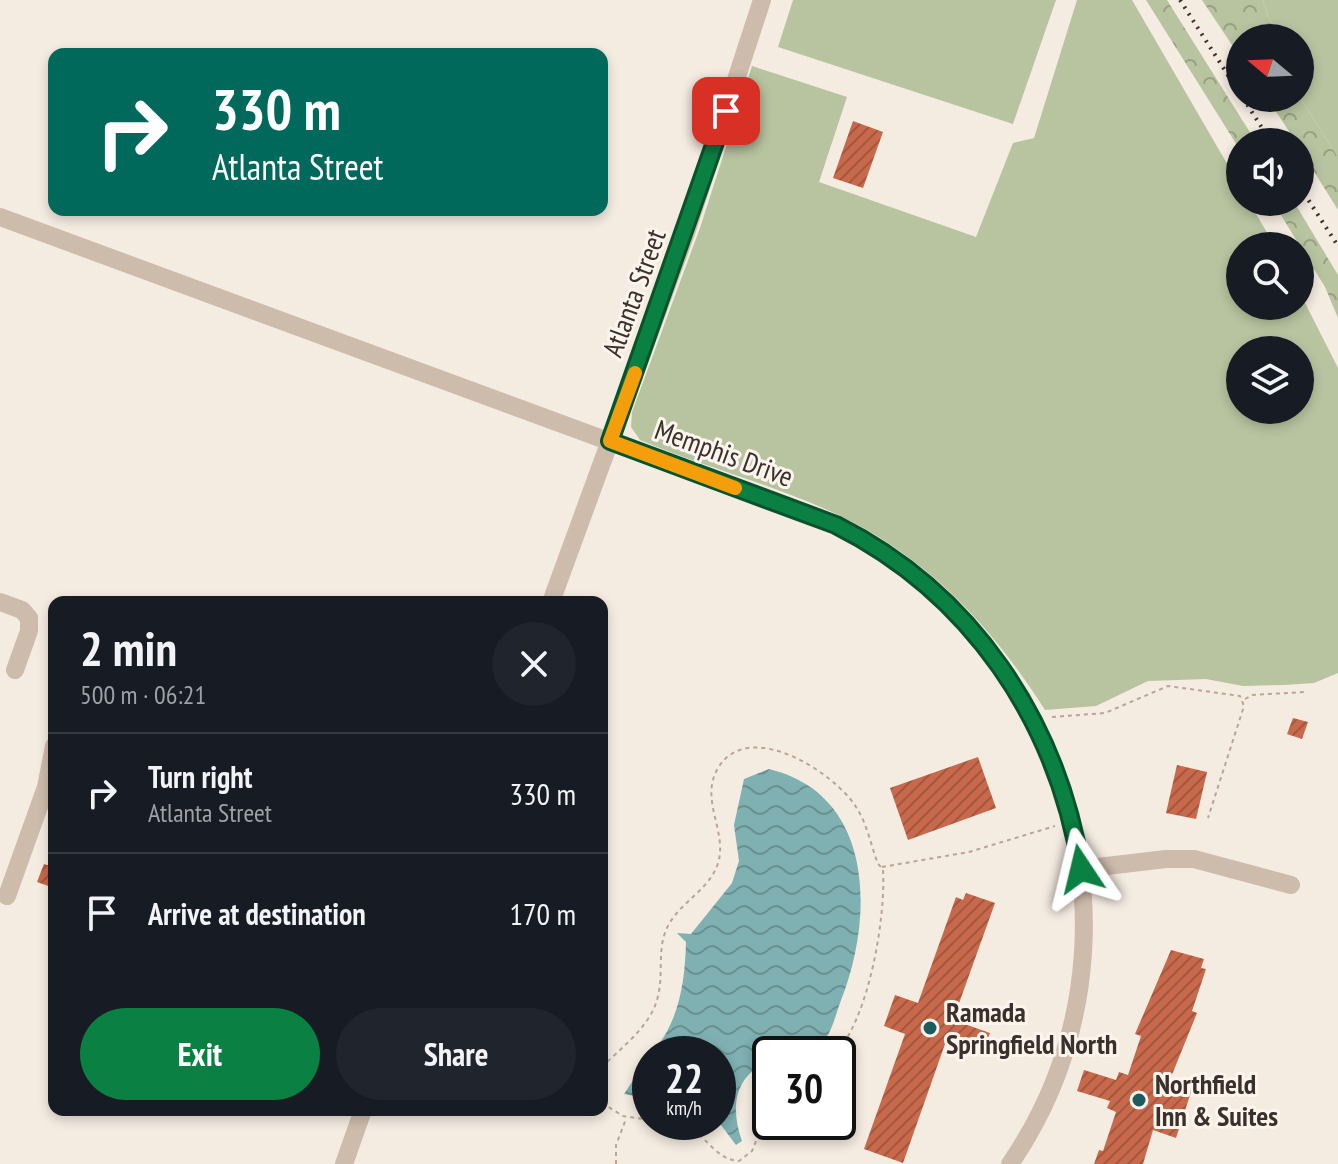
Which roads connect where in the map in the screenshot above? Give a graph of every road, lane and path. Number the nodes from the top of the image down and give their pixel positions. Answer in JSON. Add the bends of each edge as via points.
{"nodes":[{"id":1,"x":762,"y":0,"type":"edge"},
{"id":2,"x":0,"y":217,"type":"edge"},
{"id":3,"x":610,"y":441,"type":"junction"},
{"id":4,"x":553,"y":596,"type":"edge"},
{"id":5,"x":0,"y":602,"type":"edge"},
{"id":6,"x":15,"y":670,"type":"dead end"},
{"id":7,"x":1304,"y":692,"type":"dead end"},
{"id":8,"x":1244,"y":699,"type":"junction"},
{"id":9,"x":1052,"y":717,"type":"dead end"},
{"id":10,"x":48,"y":777,"type":"edge"},
{"id":11,"x":1208,"y":818,"type":"dead end"},
{"id":12,"x":1060,"y":824,"type":"dead end"},
{"id":13,"x":881,"y":867,"type":"junction"},
{"id":14,"x":1081,"y":869,"type":"junction"},
{"id":15,"x":1291,"y":885,"type":"dead end"},
{"id":16,"x":7,"y":896,"type":"dead end"},
{"id":17,"x":847,"y":1036,"type":"edge"},
{"id":18,"x":608,"y":1060,"type":"edge"},
{"id":19,"x":608,"y":1108,"type":"edge"},
{"id":20,"x":361,"y":1116,"type":"edge"},
{"id":21,"x":627,"y":1117,"type":"junction"},
{"id":22,"x":632,"y":1118,"type":"edge"},
{"id":23,"x":706,"y":1140,"type":"edge"},
{"id":24,"x":758,"y":1140,"type":"edge"},
{"id":25,"x":745,"y":1159,"type":"junction"},
{"id":26,"x":344,"y":1164,"type":"edge"},
{"id":27,"x":616,"y":1164,"type":"edge"},
{"id":28,"x":746,"y":1164,"type":"edge"},
{"id":29,"x":1010,"y":1164,"type":"edge"}],
"edges":[{"from":1,"to":3,"type":"street","name":"Atlanta Street","via":[[685,236]]},
{"from":2,"to":3,"type":"street","name":"Memphis Drive"},
{"from":3,"to":4,"type":"street","name":"Atlanta Street"},
{"from":3,"to":14,"type":"street","name":"Memphis Drive","via":[[836,525],[894,561],[954,610],[992,653],[1032,716],[1061,783]]},
{"from":5,"to":6,"type":"street","via":[[29,618]]},
{"from":7,"to":8,"type":"path"},
{"from":8,"to":9,"type":"path","via":[[1222,691],[1168,686],[1105,713]]},
{"from":8,"to":11,"type":"path"},
{"from":10,"to":16,"type":"street"},
{"from":12,"to":13,"type":"path","via":[[969,852]]},
{"from":13,"to":17,"type":"path","via":[[882,916],[873,966]]},
{"from":13,"to":18,"type":"path","via":[[857,808],[827,774],[770,751],[746,750],[728,757],[718,768],[711,791],[719,862],[664,934],[654,1008]]},
{"from":14,"to":15,"type":"street","via":[[1194,859]]},
{"from":14,"to":29,"type":"street","name":"Memphis Drive","via":[[1084,943],[1070,1031],[1041,1109]]},
{"from":19,"to":21,"type":"path"},
{"from":20,"to":26,"type":"street"},
{"from":21,"to":22,"type":"path"},
{"from":21,"to":27,"type":"path","via":[[616,1145]]},
{"from":23,"to":25,"type":"path","via":[[724,1159]]},
{"from":24,"to":25,"type":"path"},
{"from":25,"to":28,"type":"path"}]}
